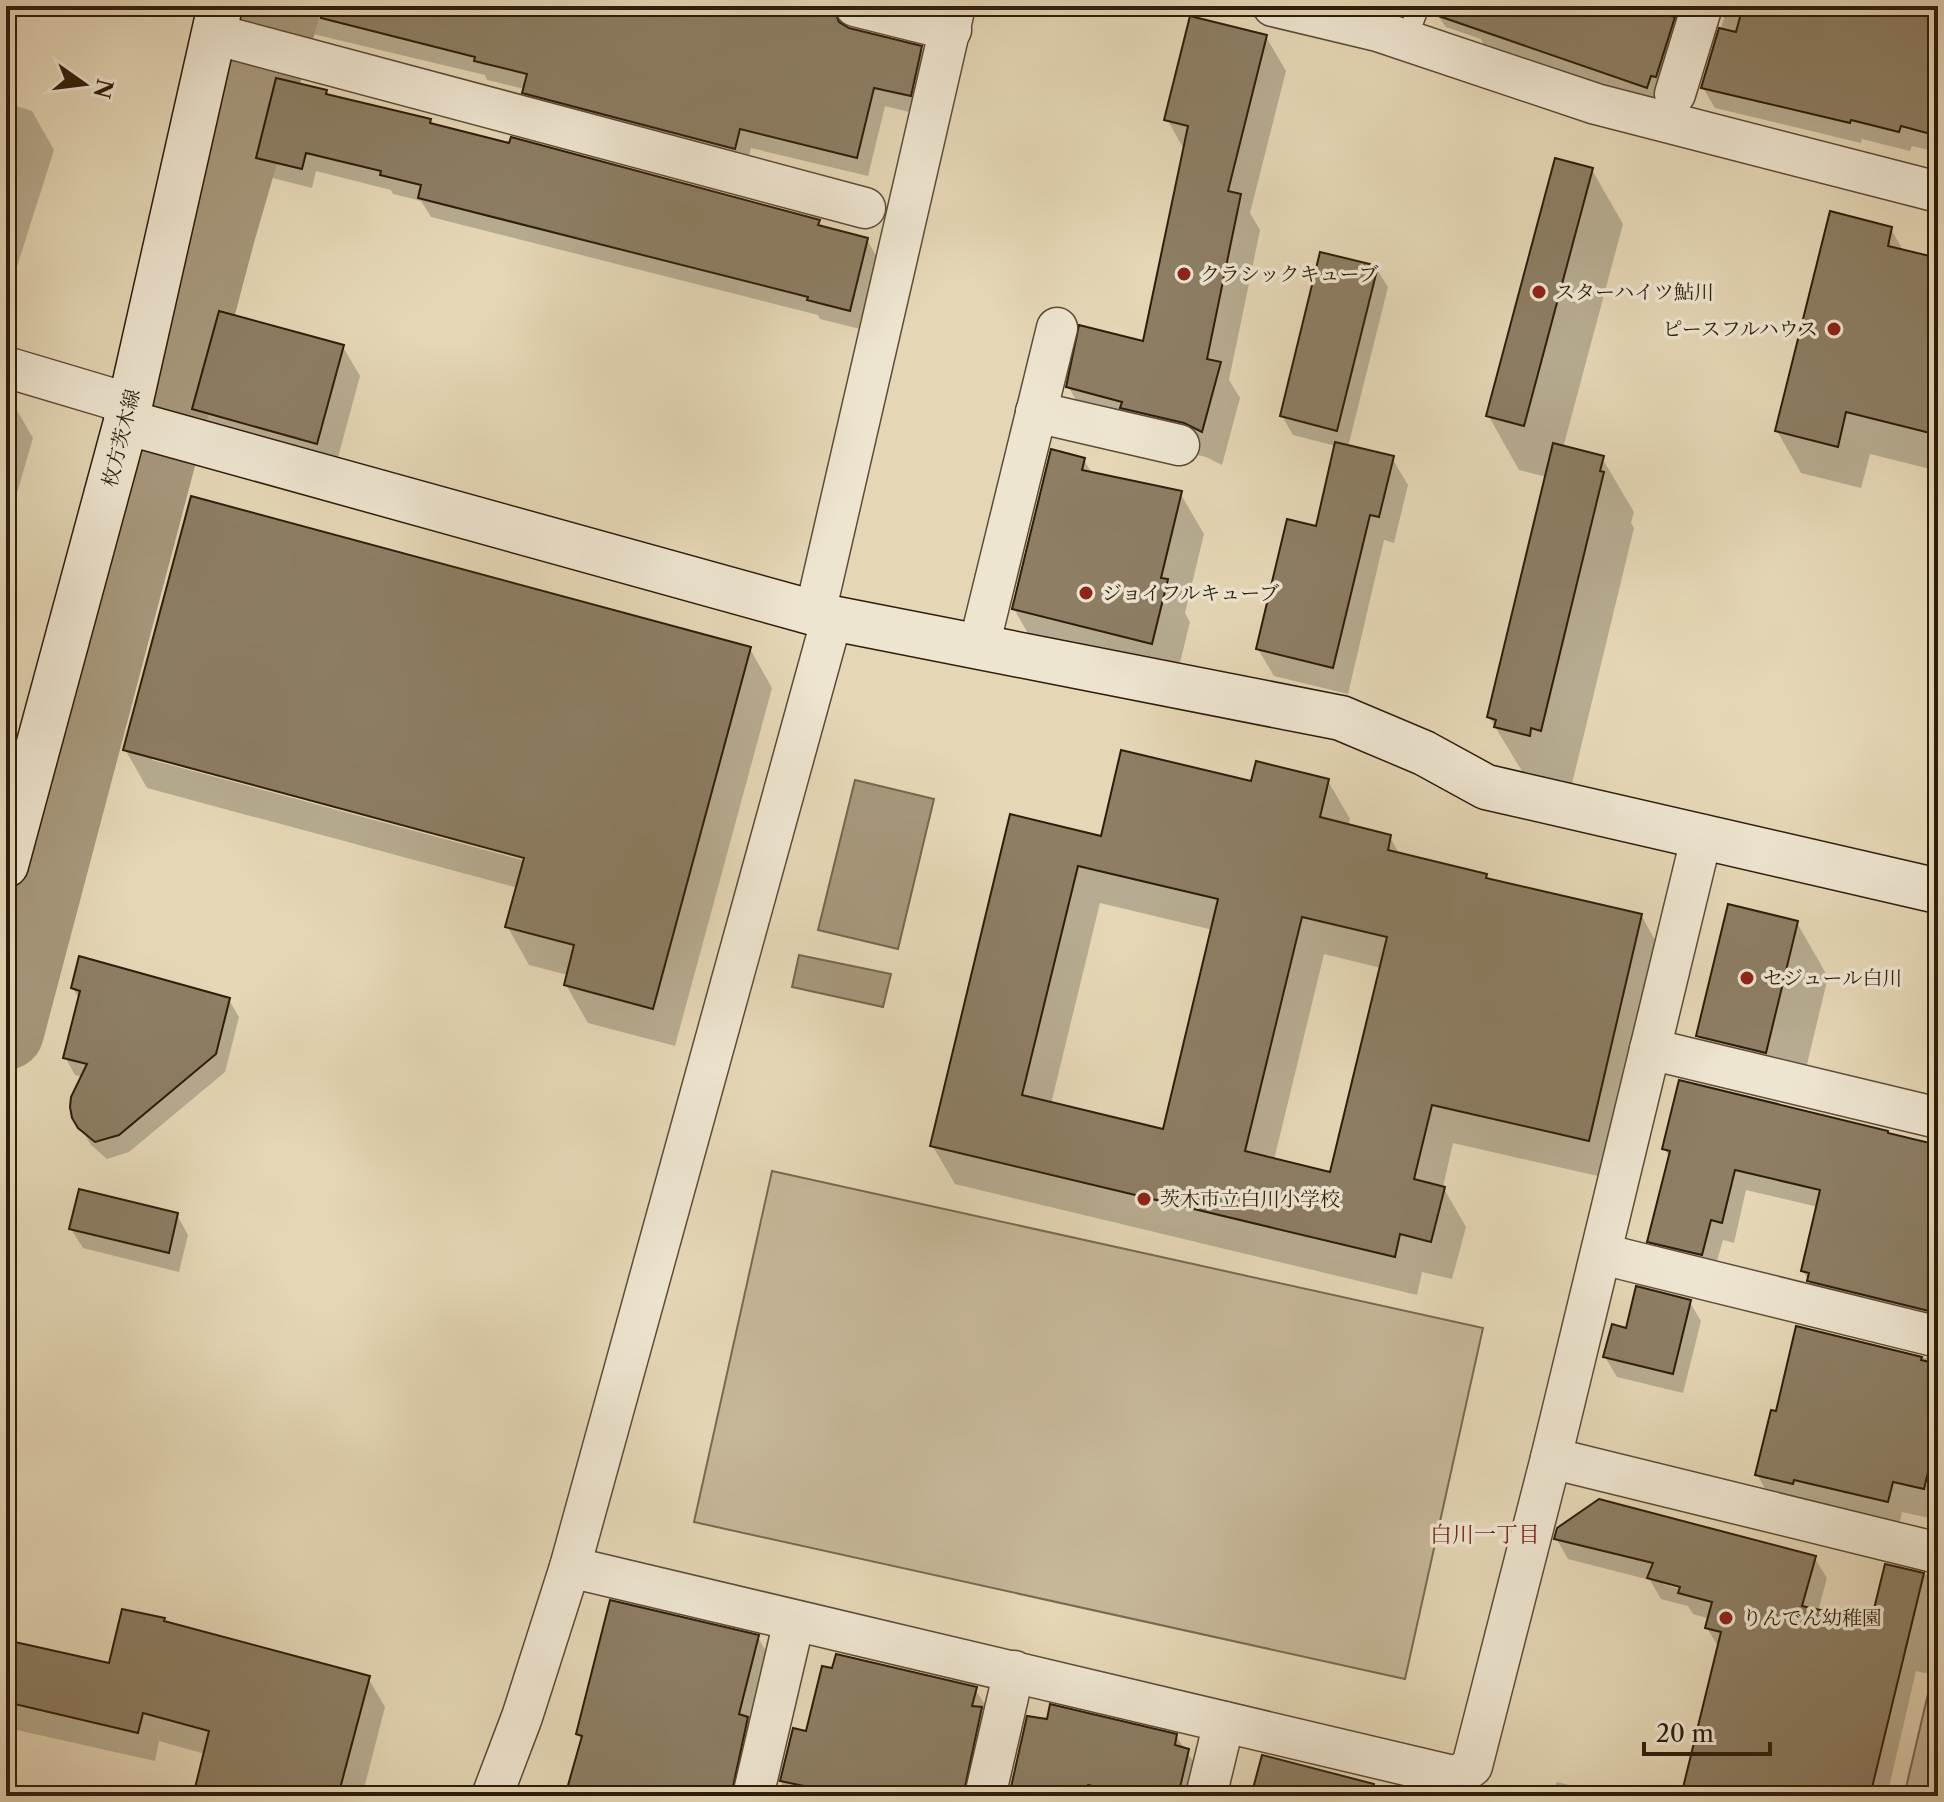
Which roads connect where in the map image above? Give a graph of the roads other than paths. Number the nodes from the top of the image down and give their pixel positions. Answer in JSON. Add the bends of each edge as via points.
{"nodes":[{"id":1,"x":855,"y":6,"type":"edge"},
{"id":2,"x":1273,"y":6,"type":"edge"},
{"id":3,"x":1702,"y":6,"type":"edge"},
{"id":4,"x":953,"y":18,"type":"edge"},
{"id":5,"x":217,"y":20,"type":"edge"},
{"id":6,"x":1413,"y":21,"type":"edge"},
{"id":7,"x":1675,"y":94,"type":"dead end"},
{"id":8,"x":1938,"y":192,"type":"edge"},
{"id":9,"x":865,"y":208,"type":"dead end"},
{"id":10,"x":1057,"y":328,"type":"dead end"},
{"id":11,"x":6,"y":367,"type":"edge"},
{"id":12,"x":1036,"y":412,"type":"junction"},
{"id":13,"x":128,"y":413,"type":"junction"},
{"id":14,"x":1179,"y":445,"type":"dead end"},
{"id":15,"x":824,"y":616,"type":"junction"},
{"id":16,"x":979,"y":646,"type":"junction"},
{"id":17,"x":1702,"y":835,"type":"junction"},
{"id":18,"x":6,"y":865,"type":"edge"},
{"id":19,"x":1938,"y":891,"type":"edge"},
{"id":20,"x":1650,"y":1049,"type":"junction"},
{"id":21,"x":1938,"y":1118,"type":"edge"},
{"id":22,"x":1602,"y":1254,"type":"junction"},
{"id":23,"x":1938,"y":1337,"type":"edge"},
{"id":24,"x":1551,"y":1458,"type":"junction"},
{"id":25,"x":1938,"y":1553,"type":"edge"},
{"id":26,"x":570,"y":1567,"type":"junction"},
{"id":27,"x":794,"y":1621,"type":"junction"},
{"id":28,"x":1014,"y":1671,"type":"junction"},
{"id":29,"x":1224,"y":1722,"type":"junction"},
{"id":30,"x":492,"y":1796,"type":"edge"},
{"id":31,"x":753,"y":1796,"type":"edge"},
{"id":32,"x":985,"y":1796,"type":"edge"},
{"id":33,"x":1206,"y":1796,"type":"edge"}],
"edges":[{"from":1,"to":4,"type":"street"},
{"from":2,"to":6,"type":"street","via":[[1378,31]]},
{"from":3,"to":7,"type":"street"},
{"from":4,"to":15,"type":"street"},
{"from":5,"to":9,"type":"street","via":[[269,49]]},
{"from":5,"to":13,"type":"street","name":"枚方茨木線"},
{"from":6,"to":8,"type":"street","via":[[1596,104]]},
{"from":10,"to":12,"type":"street"},
{"from":11,"to":13,"type":"street"},
{"from":12,"to":14,"type":"street"},
{"from":12,"to":16,"type":"street"},
{"from":13,"to":15,"type":"street"},
{"from":13,"to":18,"type":"street","name":"枚方茨木線"},
{"from":15,"to":16,"type":"street"},
{"from":15,"to":26,"type":"street"},
{"from":16,"to":17,"type":"street","via":[[1341,718],[1424,753],[1486,787]]},
{"from":17,"to":19,"type":"street"},
{"from":17,"to":20,"type":"street"},
{"from":20,"to":21,"type":"street"},
{"from":20,"to":22,"type":"street"},
{"from":22,"to":23,"type":"street"},
{"from":22,"to":24,"type":"street"},
{"from":24,"to":25,"type":"street"},
{"from":24,"to":29,"type":"street","via":[[1472,1766],[1457,1777]]},
{"from":26,"to":27,"type":"street"},
{"from":26,"to":30,"type":"street"},
{"from":27,"to":28,"type":"street"},
{"from":27,"to":31,"type":"street"},
{"from":28,"to":29,"type":"street"},
{"from":28,"to":32,"type":"street"},
{"from":29,"to":33,"type":"street"}]}
